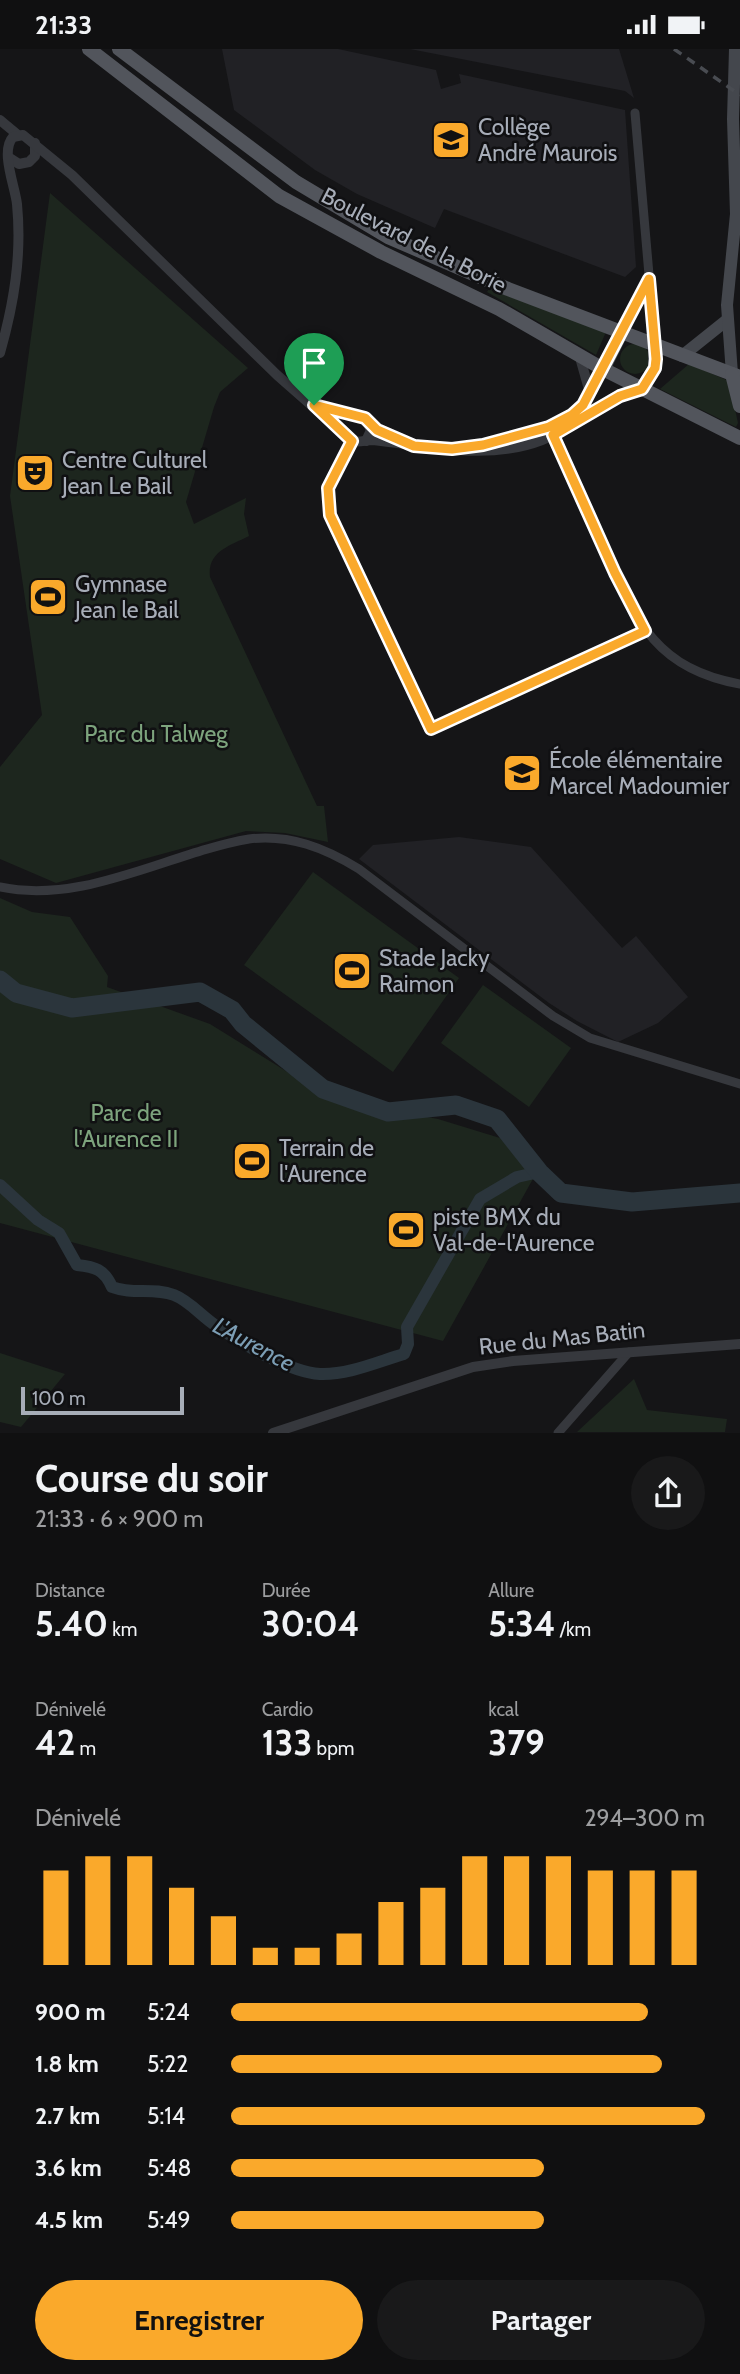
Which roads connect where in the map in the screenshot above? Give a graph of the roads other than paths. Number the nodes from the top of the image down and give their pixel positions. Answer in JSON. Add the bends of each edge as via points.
{"nodes":[{"id":1,"x":89,"y":49,"type":"edge"},
{"id":2,"x":119,"y":49,"type":"edge"},
{"id":3,"x":735,"y":49,"type":"edge"},
{"id":4,"x":635,"y":113,"type":"dead end"},
{"id":5,"x":0,"y":120,"type":"edge"},
{"id":6,"x":18,"y":135,"type":"junction"},
{"id":7,"x":35,"y":143,"type":"junction"},
{"id":8,"x":5,"y":149,"type":"edge"},
{"id":9,"x":51,"y":159,"type":"junction"},
{"id":10,"x":28,"y":162,"type":"junction"},
{"id":11,"x":737,"y":174,"type":"edge"},
{"id":12,"x":14,"y":180,"type":"junction"},
{"id":13,"x":736,"y":214,"type":"junction"},
{"id":14,"x":740,"y":244,"type":"edge"},
{"id":15,"x":649,"y":279,"type":"junction"},
{"id":16,"x":727,"y":320,"type":"junction"},
{"id":17,"x":622,"y":331,"type":"junction"},
{"id":18,"x":656,"y":345,"type":"junction"},
{"id":19,"x":0,"y":353,"type":"edge"},
{"id":20,"x":579,"y":355,"type":"junction"},
{"id":21,"x":682,"y":356,"type":"junction"},
{"id":22,"x":603,"y":369,"type":"junction"},
{"id":23,"x":736,"y":375,"type":"edge"},
{"id":24,"x":642,"y":389,"type":"junction"},
{"id":25,"x":590,"y":393,"type":"junction"},
{"id":26,"x":314,"y":405,"type":"junction"},
{"id":27,"x":740,"y":406,"type":"edge"},
{"id":28,"x":352,"y":417,"type":"junction"},
{"id":29,"x":371,"y":426,"type":"junction"},
{"id":30,"x":553,"y":435,"type":"junction"},
{"id":31,"x":349,"y":438,"type":"junction"},
{"id":32,"x":740,"y":438,"type":"edge"},
{"id":33,"x":366,"y":440,"type":"junction"},
{"id":34,"x":414,"y":446,"type":"junction"},
{"id":35,"x":464,"y":449,"type":"junction"},
{"id":36,"x":645,"y":631,"type":"junction"},
{"id":37,"x":740,"y":684,"type":"edge"},
{"id":38,"x":0,"y":887,"type":"edge"},
{"id":39,"x":737,"y":1081,"type":"edge"},
{"id":40,"x":740,"y":1344,"type":"edge"},
{"id":41,"x":629,"y":1352,"type":"junction"},
{"id":42,"x":273,"y":1433,"type":"edge"},
{"id":43,"x":558,"y":1433,"type":"edge"}],
"edges":[{"from":1,"to":20,"type":"main road","name":"Boulevard de la Borie","via":[[279,195]]},
{"from":2,"to":17,"type":"main road","name":"Boulevard de la Borie","via":[[341,211],[388,237],[508,289]]},
{"from":3,"to":11,"type":"main road"},
{"from":4,"to":15,"type":"street"},
{"from":5,"to":6,"type":"street"},
{"from":6,"to":7,"type":"street"},
{"from":6,"to":8,"type":"street"},
{"from":7,"to":9,"type":"street"},
{"from":7,"to":10,"type":"street","via":[[36,152]]},
{"from":8,"to":10,"type":"street","via":[[14,162]]},
{"from":8,"to":12,"type":"street"},
{"from":9,"to":10,"type":"street"},
{"from":9,"to":26,"type":"street"},
{"from":10,"to":12,"type":"street"},
{"from":11,"to":13,"type":"main road"},
{"from":12,"to":19,"type":"street","via":[[19,265]]},
{"from":13,"to":14,"type":"main road"},
{"from":13,"to":16,"type":"main road"},
{"from":15,"to":17,"type":"street"},
{"from":15,"to":18,"type":"street"},
{"from":16,"to":21,"type":"main road"},
{"from":16,"to":23,"type":"main road"},
{"from":17,"to":18,"type":"main road","name":"Boulevard de la Borie"},
{"from":17,"to":22,"type":"main road"},
{"from":18,"to":21,"type":"main road","name":"Boulevard de la Borie"},
{"from":18,"to":24,"type":"main road","via":[[655,368]]},
{"from":20,"to":22,"type":"main road","name":"Boulevard de la Borie"},
{"from":20,"to":25,"type":"street"},
{"from":21,"to":23,"type":"main road","name":"Boulevard de la Borie"},
{"from":22,"to":24,"type":"main road","name":"Boulevard de la Borie"},
{"from":22,"to":25,"type":"street"},
{"from":23,"to":27,"type":"main road"},
{"from":24,"to":30,"type":"street","via":[[620,396]]},
{"from":24,"to":32,"type":"main road","name":"Boulevard de la Borie"},
{"from":25,"to":35,"type":"street","via":[[572,415],[558,423]]},
{"from":26,"to":28,"type":"street"},
{"from":26,"to":31,"type":"street"},
{"from":28,"to":29,"type":"street","via":[[365,418]]},
{"from":28,"to":31,"type":"street","via":[[345,426]]},
{"from":29,"to":33,"type":"street"},
{"from":29,"to":34,"type":"street"},
{"from":30,"to":35,"type":"street","via":[[504,450]]},
{"from":30,"to":36,"type":"street"},
{"from":31,"to":33,"type":"street"},
{"from":31,"to":36,"type":"street","via":[[328,488],[330,515],[431,729]]},
{"from":33,"to":34,"type":"street"},
{"from":34,"to":35,"type":"street"},
{"from":36,"to":37,"type":"street","via":[[687,668]]},
{"from":38,"to":39,"type":"street","via":[[74,888],[250,839],[307,843],[359,869],[553,1016],[590,1038]]},
{"from":40,"to":41,"type":"street","name":"Rue du Mas Batin"},
{"from":41,"to":42,"type":"street","name":"Rue du Mas Batin","via":[[473,1367]]},
{"from":41,"to":43,"type":"street"}]}
